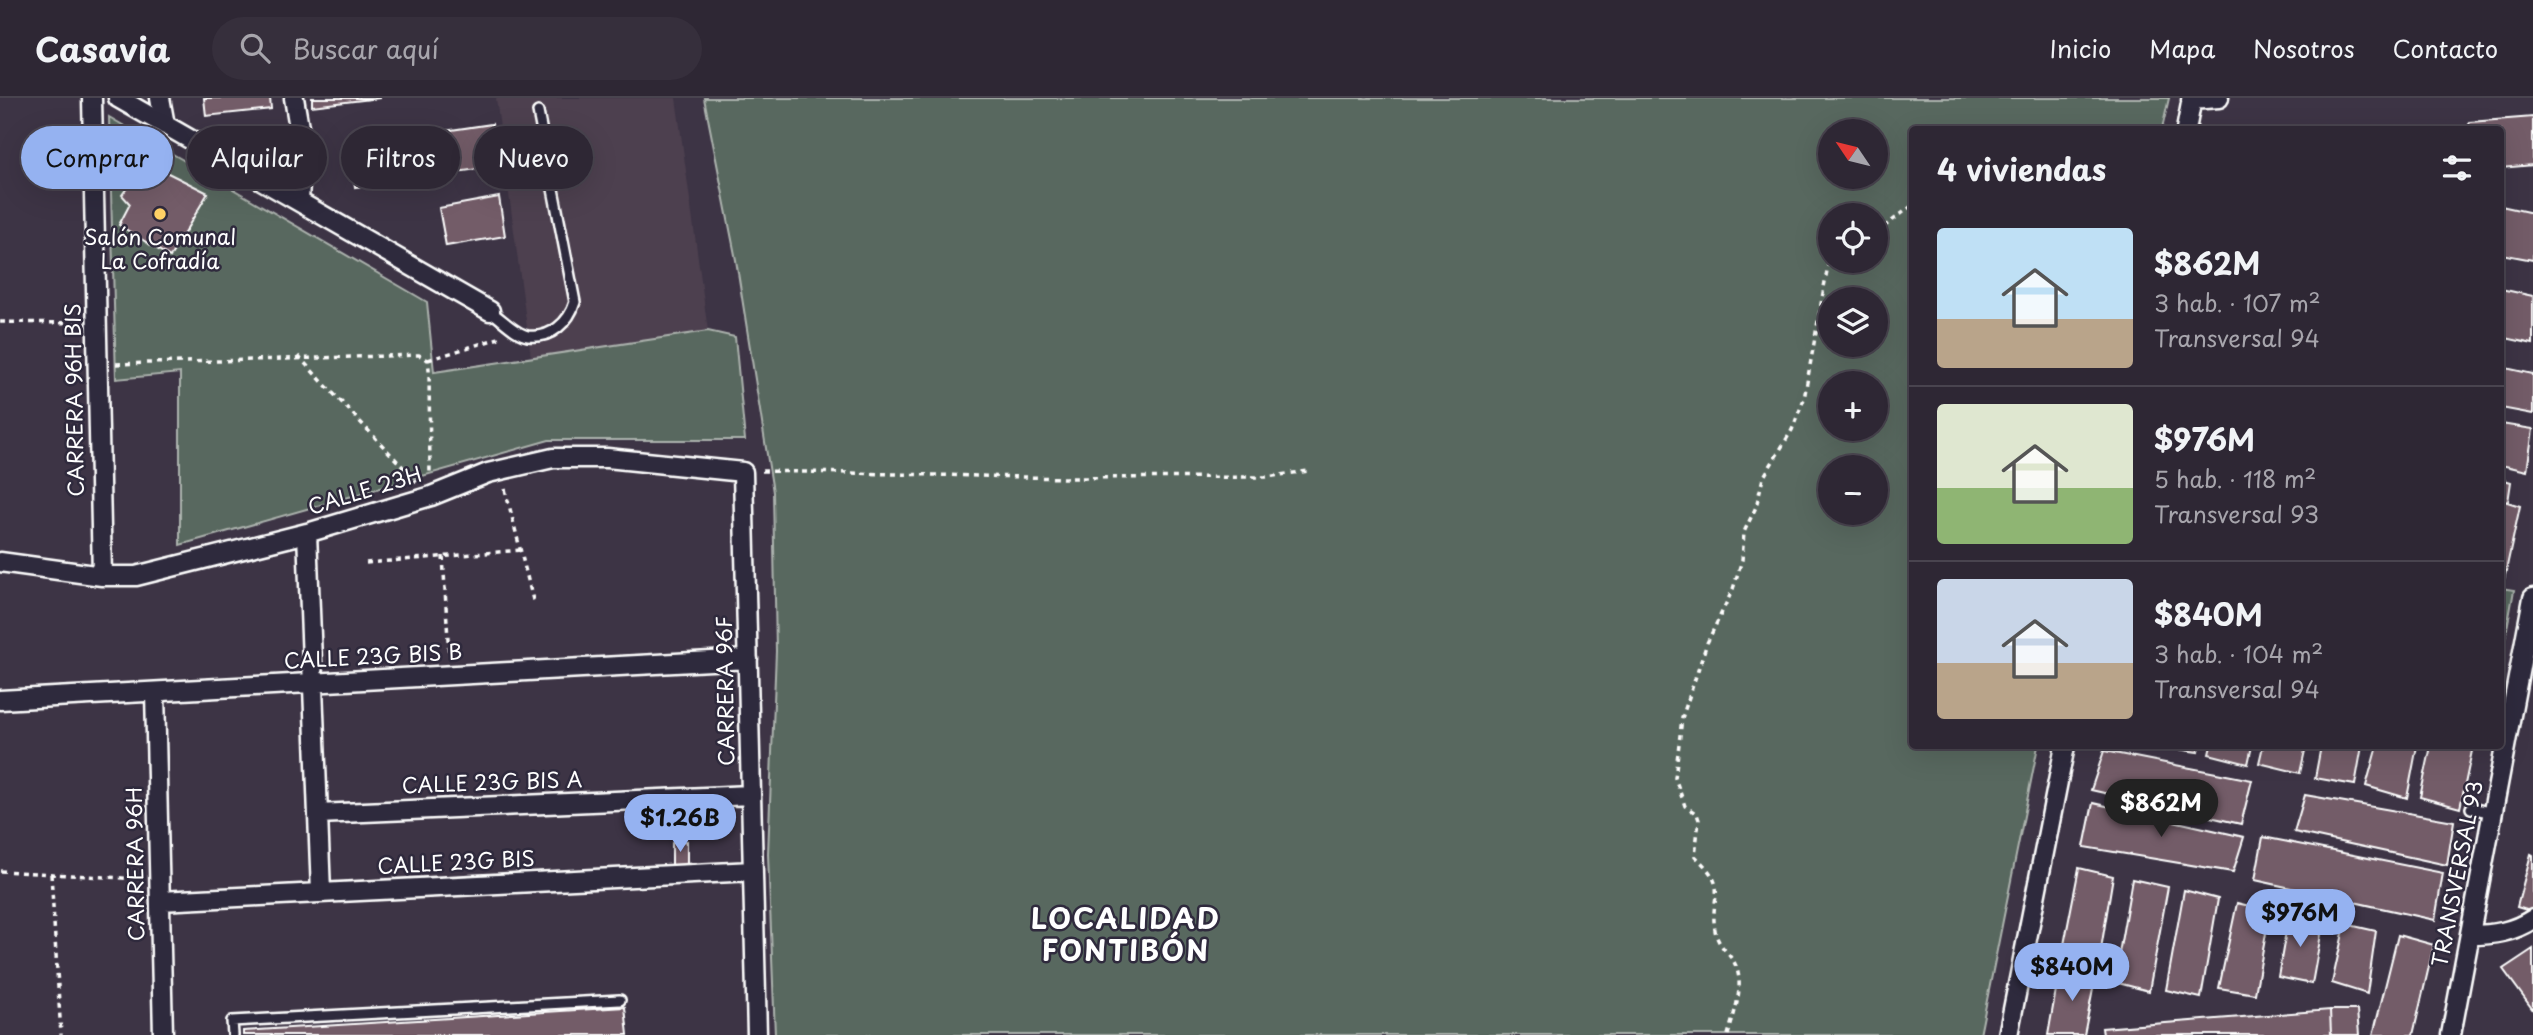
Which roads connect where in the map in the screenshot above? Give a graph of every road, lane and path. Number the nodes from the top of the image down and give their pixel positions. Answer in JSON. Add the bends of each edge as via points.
{"nodes":[{"id":1,"x":92,"y":98,"type":"edge"},
{"id":2,"x":118,"y":98,"type":"edge"},
{"id":3,"x":159,"y":98,"type":"edge"},
{"id":4,"x":294,"y":98,"type":"edge"},
{"id":5,"x":2220,"y":98,"type":"edge"},
{"id":6,"x":2192,"y":99,"type":"edge"},
{"id":7,"x":538,"y":112,"type":"dead end"},
{"id":8,"x":165,"y":125,"type":"junction"},
{"id":9,"x":2187,"y":126,"type":"edge"},
{"id":10,"x":299,"y":201,"type":"junction"},
{"id":11,"x":1909,"y":208,"type":"edge"},
{"id":12,"x":1888,"y":224,"type":"edge"},
{"id":13,"x":1827,"y":273,"type":"edge"},
{"id":14,"x":491,"y":311,"type":"joint"},
{"id":15,"x":0,"y":321,"type":"edge"},
{"id":16,"x":97,"y":323,"type":"junction"},
{"id":17,"x":518,"y":332,"type":"junction"},
{"id":18,"x":298,"y":356,"type":"junction"},
{"id":19,"x":428,"y":360,"type":"junction"},
{"id":20,"x":97,"y":365,"type":"junction"},
{"id":21,"x":500,"y":470,"type":"junction"},
{"id":22,"x":1308,"y":471,"type":"dead end"},
{"id":23,"x":743,"y":472,"type":"junction"},
{"id":24,"x":431,"y":496,"type":"junction"},
{"id":25,"x":307,"y":533,"type":"junction"},
{"id":26,"x":521,"y":550,"type":"junction"},
{"id":27,"x":443,"y":556,"type":"junction"},
{"id":28,"x":0,"y":562,"type":"edge"},
{"id":29,"x":366,"y":564,"type":"dead end"},
{"id":30,"x":102,"y":576,"type":"junction"},
{"id":31,"x":2533,"y":598,"type":"edge"},
{"id":32,"x":534,"y":604,"type":"dead end"},
{"id":33,"x":748,"y":659,"type":"junction"},
{"id":34,"x":450,"y":675,"type":"junction"},
{"id":35,"x":313,"y":683,"type":"junction"},
{"id":36,"x":155,"y":692,"type":"junction"},
{"id":37,"x":0,"y":700,"type":"edge"},
{"id":38,"x":2064,"y":749,"type":"edge"},
{"id":39,"x":751,"y":795,"type":"junction"},
{"id":40,"x":2471,"y":808,"type":"dead end"},
{"id":41,"x":2493,"y":813,"type":"junction"},
{"id":42,"x":318,"y":814,"type":"junction"},
{"id":43,"x":0,"y":871,"type":"edge"},
{"id":44,"x":753,"y":871,"type":"junction"},
{"id":45,"x":51,"y":874,"type":"junction"},
{"id":46,"x":160,"y":880,"type":"junction"},
{"id":47,"x":321,"y":892,"type":"junction"},
{"id":48,"x":160,"y":901,"type":"junction"},
{"id":49,"x":2533,"y":919,"type":"edge"},
{"id":50,"x":2470,"y":935,"type":"junction"},
{"id":51,"x":620,"y":1000,"type":"dead end"},
{"id":52,"x":61,"y":1035,"type":"edge"},
{"id":53,"x":163,"y":1035,"type":"edge"},
{"id":54,"x":233,"y":1035,"type":"edge"},
{"id":55,"x":757,"y":1035,"type":"edge"},
{"id":56,"x":1728,"y":1035,"type":"edge"},
{"id":57,"x":2008,"y":1035,"type":"edge"},
{"id":58,"x":2451,"y":1035,"type":"edge"}],
"edges":[{"from":1,"to":16,"type":"street","name":"CARRERA 96H BIS"},
{"from":2,"to":8,"type":"street"},
{"from":3,"to":8,"type":"street"},
{"from":4,"to":10,"type":"street","via":[[302,145]]},
{"from":5,"to":6,"type":"street"},
{"from":6,"to":9,"type":"street"},
{"from":7,"to":17,"type":"lane","via":[[575,302],[571,316],[561,326],[537,335]]},
{"from":8,"to":10,"type":"street"},
{"from":10,"to":14,"type":"street"},
{"from":11,"to":12,"type":"path"},
{"from":13,"to":56,"type":"path","via":[[1804,399],[1763,478],[1728,601],[1707,643],[1682,718],[1676,754],[1675,778],[1685,806],[1699,820],[1695,856],[1712,873],[1717,888],[1714,928],[1738,973],[1739,993]]},
{"from":14,"to":17,"type":"lane"},
{"from":15,"to":16,"type":"path"},
{"from":16,"to":20,"type":"street","name":"CARRERA 96H BIS"},
{"from":17,"to":19,"type":"path"},
{"from":18,"to":19,"type":"path","via":[[419,355]]},
{"from":18,"to":20,"type":"path"},
{"from":18,"to":24,"type":"path"},
{"from":19,"to":24,"type":"path"},
{"from":20,"to":30,"type":"street","name":"CARRERA 96H BIS"},
{"from":21,"to":23,"type":"street","name":"CALLE 23H","via":[[553,458],[607,458]]},
{"from":21,"to":24,"type":"street","name":"CALLE 23H"},
{"from":21,"to":26,"type":"path"},
{"from":22,"to":23,"type":"path","via":[[1266,477],[1068,478]]},
{"from":23,"to":33,"type":"street","name":"CARRERA 96F"},
{"from":24,"to":25,"type":"street","name":"CALLE 23H"},
{"from":25,"to":30,"type":"street","name":"CALLE 23H","via":[[136,576]]},
{"from":25,"to":35,"type":"street"},
{"from":26,"to":27,"type":"path"},
{"from":26,"to":32,"type":"path"},
{"from":27,"to":29,"type":"path"},
{"from":27,"to":34,"type":"path"},
{"from":28,"to":30,"type":"street","name":"CALLE 23H"},
{"from":31,"to":41,"type":"street","name":"TRANSVERSAL 93"},
{"from":33,"to":34,"type":"street","name":"CALLE 23G BIS B"},
{"from":33,"to":39,"type":"street","name":"CARRERA 96F"},
{"from":34,"to":35,"type":"street","name":"CALLE 23G BIS B"},
{"from":35,"to":36,"type":"street","name":"CALLE 23G BIS B"},
{"from":35,"to":42,"type":"street"},
{"from":36,"to":37,"type":"street","name":"CALLE 23G BIS B"},
{"from":36,"to":46,"type":"street","name":"CARRERA 96H"},
{"from":38,"to":57,"type":"street"},
{"from":39,"to":42,"type":"street","name":"CALLE 23G BIS A"},
{"from":39,"to":44,"type":"street","name":"CARRERA 96F"},
{"from":40,"to":41,"type":"lane"},
{"from":41,"to":50,"type":"street","name":"TRANSVERSAL 93"},
{"from":42,"to":47,"type":"street"},
{"from":43,"to":45,"type":"path"},
{"from":44,"to":47,"type":"street","name":"CALLE 23G BIS"},
{"from":44,"to":55,"type":"street","name":"CARRERA 96F"},
{"from":45,"to":46,"type":"path"},
{"from":45,"to":52,"type":"path"},
{"from":46,"to":48,"type":"street","name":"CARRERA 96H"},
{"from":47,"to":48,"type":"street","name":"CALLE 23G BIS"},
{"from":48,"to":53,"type":"street","name":"CARRERA 96H"},
{"from":49,"to":50,"type":"street","via":[[2517,929]]},
{"from":50,"to":58,"type":"street","name":"TRANSVERSAL 93"},
{"from":51,"to":54,"type":"lane","via":[[232,1021]]}]}
